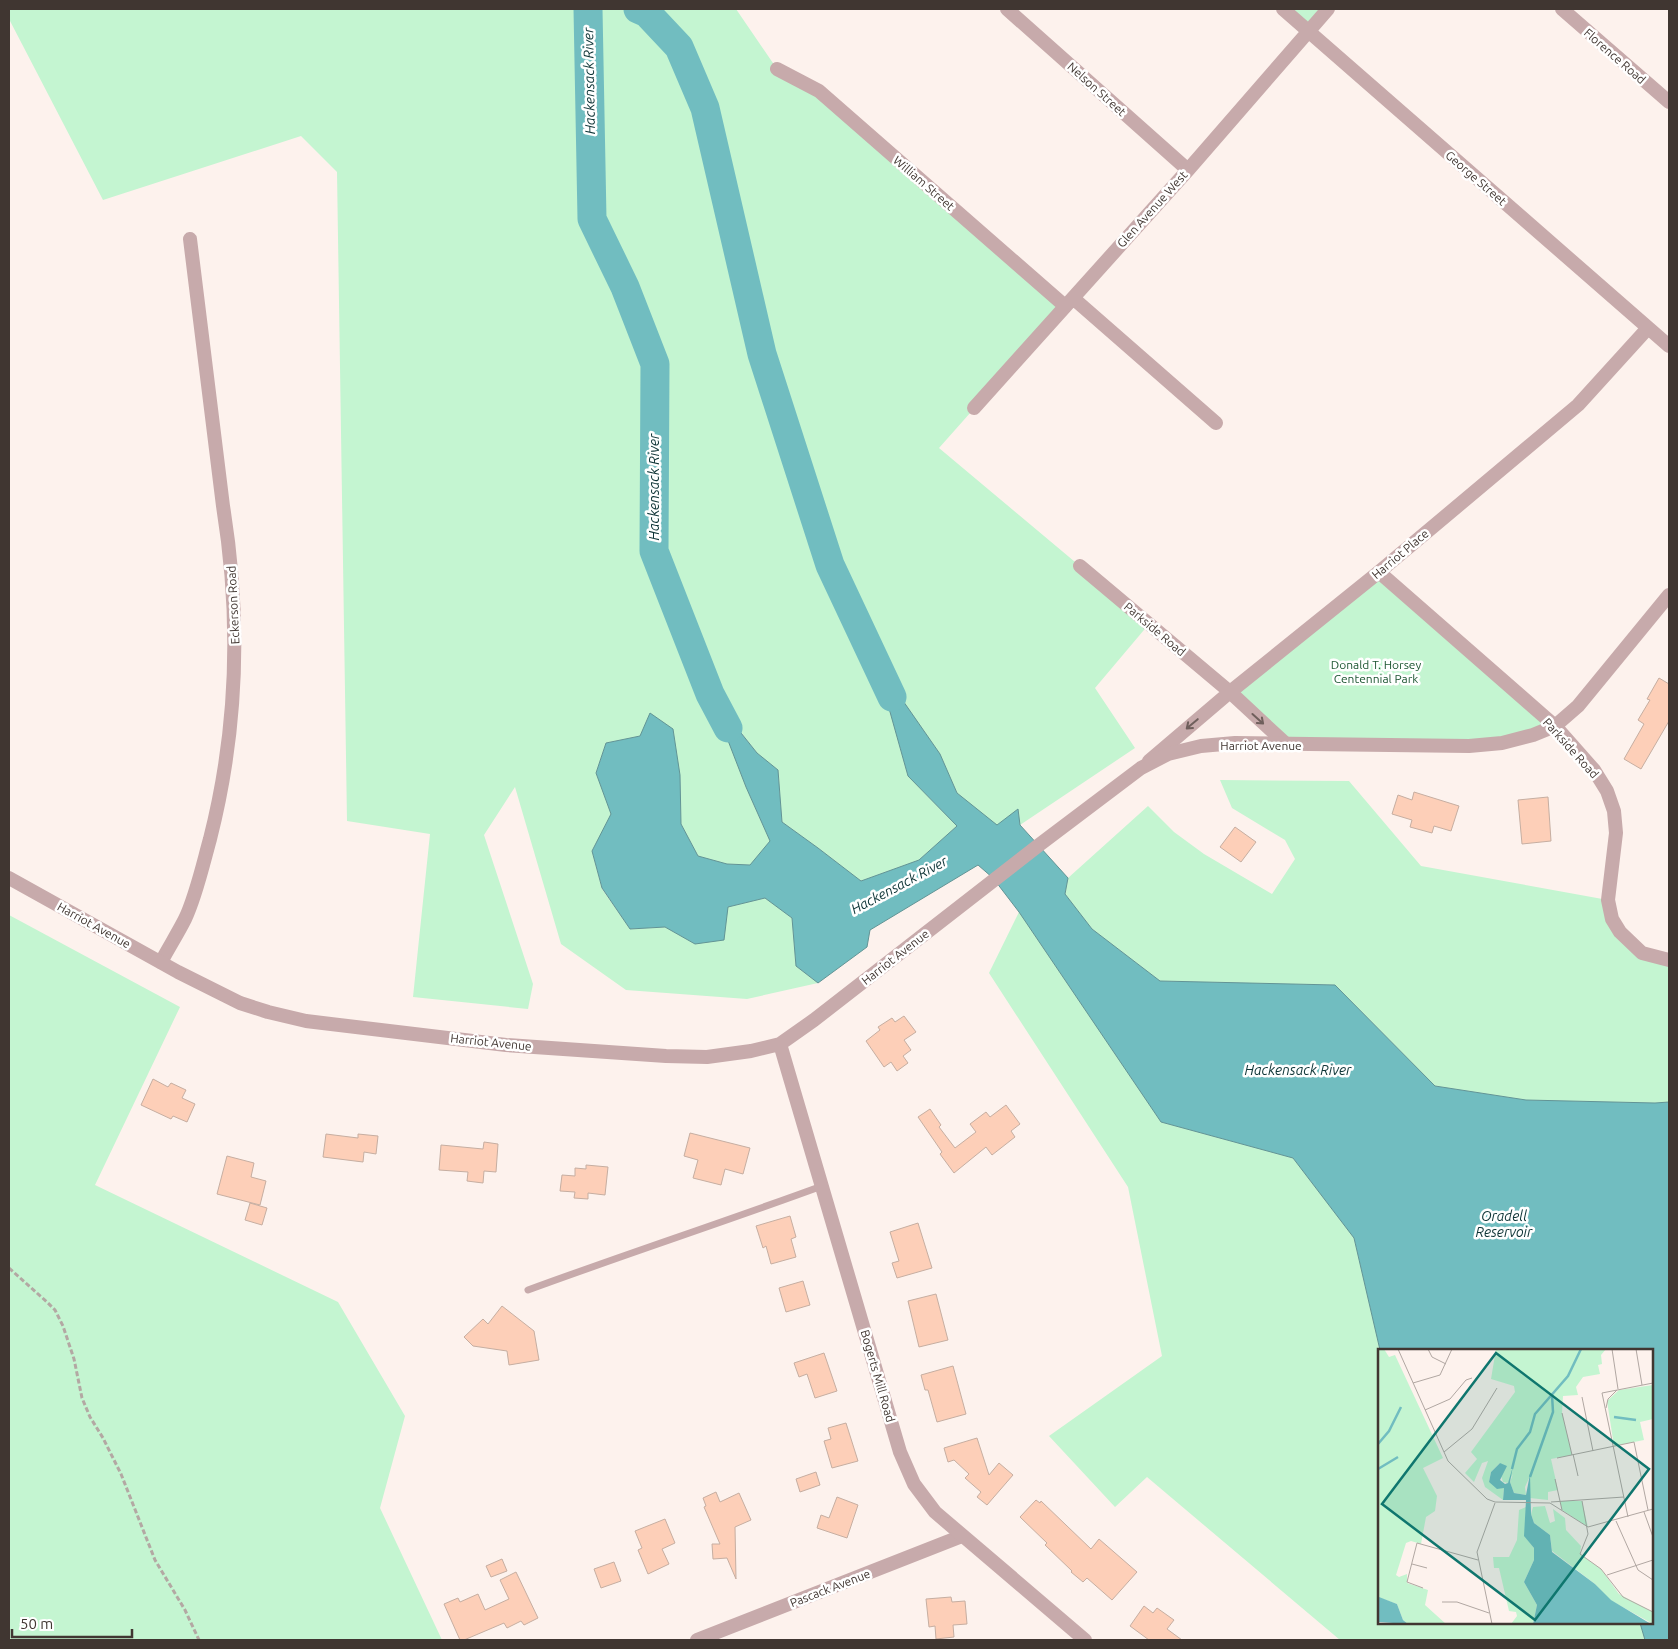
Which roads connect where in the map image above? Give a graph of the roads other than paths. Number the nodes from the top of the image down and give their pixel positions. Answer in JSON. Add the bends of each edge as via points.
{"nodes":[{"id":1,"x":1007,"y":9,"type":"edge"},
{"id":2,"x":1283,"y":9,"type":"edge"},
{"id":3,"x":1328,"y":9,"type":"edge"},
{"id":4,"x":1562,"y":9,"type":"edge"},
{"id":5,"x":1309,"y":31,"type":"junction"},
{"id":6,"x":777,"y":69,"type":"dead end"},
{"id":7,"x":1669,"y":102,"type":"edge"},
{"id":8,"x":1188,"y":170,"type":"junction"},
{"id":9,"x":190,"y":239,"type":"dead end"},
{"id":10,"x":1069,"y":302,"type":"junction"},
{"id":11,"x":1648,"y":328,"type":"junction"},
{"id":12,"x":1669,"y":346,"type":"edge"},
{"id":13,"x":974,"y":408,"type":"dead end"},
{"id":14,"x":1216,"y":423,"type":"dead end"},
{"id":15,"x":1080,"y":566,"type":"dead end"},
{"id":16,"x":1379,"y":572,"type":"junction"},
{"id":17,"x":1669,"y":595,"type":"edge"},
{"id":18,"x":1230,"y":692,"type":"junction"},
{"id":19,"x":1555,"y":726,"type":"junction"},
{"id":20,"x":1287,"y":745,"type":"junction"},
{"id":21,"x":1141,"y":768,"type":"junction"},
{"id":22,"x":9,"y":878,"type":"edge"},
{"id":23,"x":1669,"y":960,"type":"edge"},
{"id":24,"x":161,"y":962,"type":"junction"},
{"id":25,"x":780,"y":1044,"type":"junction"},
{"id":26,"x":822,"y":1186,"type":"junction"},
{"id":27,"x":528,"y":1290,"type":"dead end"},
{"id":28,"x":962,"y":1536,"type":"junction"},
{"id":29,"x":697,"y":1640,"type":"edge"},
{"id":30,"x":1085,"y":1640,"type":"edge"}],
"edges":[{"from":1,"to":8,"type":"street","name":"Nelson Street"},
{"from":2,"to":5,"type":"street","name":"George Street"},
{"from":3,"to":5,"type":"street","name":"Glen Avenue West"},
{"from":4,"to":7,"type":"street","name":"Florence Road"},
{"from":5,"to":8,"type":"street","name":"Glen Avenue West"},
{"from":5,"to":11,"type":"street","name":"George Street"},
{"from":6,"to":10,"type":"street","name":"William Street","via":[[819,91]]},
{"from":8,"to":10,"type":"street","name":"Glen Avenue West"},
{"from":9,"to":24,"type":"street","name":"Eckerson Road","via":[[229,544],[235,652],[232,715],[216,813],[186,917]]},
{"from":10,"to":13,"type":"street","name":"Glen Avenue West"},
{"from":10,"to":14,"type":"street","name":"William Street"},
{"from":11,"to":12,"type":"street","name":"George Street"},
{"from":11,"to":16,"type":"street","name":"Harriot Place","via":[[1578,405]]},
{"from":15,"to":18,"type":"street","name":"Parkside Road"},
{"from":16,"to":18,"type":"street","name":"Harriot Place"},
{"from":16,"to":19,"type":"street","name":"Parkside Road"},
{"from":17,"to":19,"type":"street","name":"Harriot Avenue","via":[[1578,706]]},
{"from":18,"to":20,"type":"street","name":"Parkside Road","one_way":true},
{"from":18,"to":21,"type":"street","name":"Harriot Place","one_way":true},
{"from":19,"to":20,"type":"street","name":"Harriot Avenue","via":[[1502,743],[1469,746]]},
{"from":19,"to":23,"type":"street","name":"Parkside Road","via":[[1594,770],[1614,811],[1616,833],[1608,900],[1612,919],[1620,932],[1642,953]]},
{"from":20,"to":21,"type":"street","name":"Harriot Avenue","via":[[1235,743],[1201,746],[1168,754]]},
{"from":21,"to":25,"type":"street","name":"Harriot Avenue"},
{"from":22,"to":24,"type":"street","name":"Harriot Avenue"},
{"from":24,"to":25,"type":"street","name":"Harriot Avenue","via":[[240,1003],[328,1024],[506,1044],[666,1056],[708,1057]]},
{"from":25,"to":26,"type":"street","name":"Bogerts Mill Road"},
{"from":26,"to":27,"type":"lane"},
{"from":26,"to":28,"type":"street","name":"Bogerts Mill Road","via":[[900,1452],[914,1484],[935,1512]]},
{"from":28,"to":29,"type":"street","name":"Pascack Avenue"},
{"from":28,"to":30,"type":"street","name":"Bogerts Mill Road"}]}
